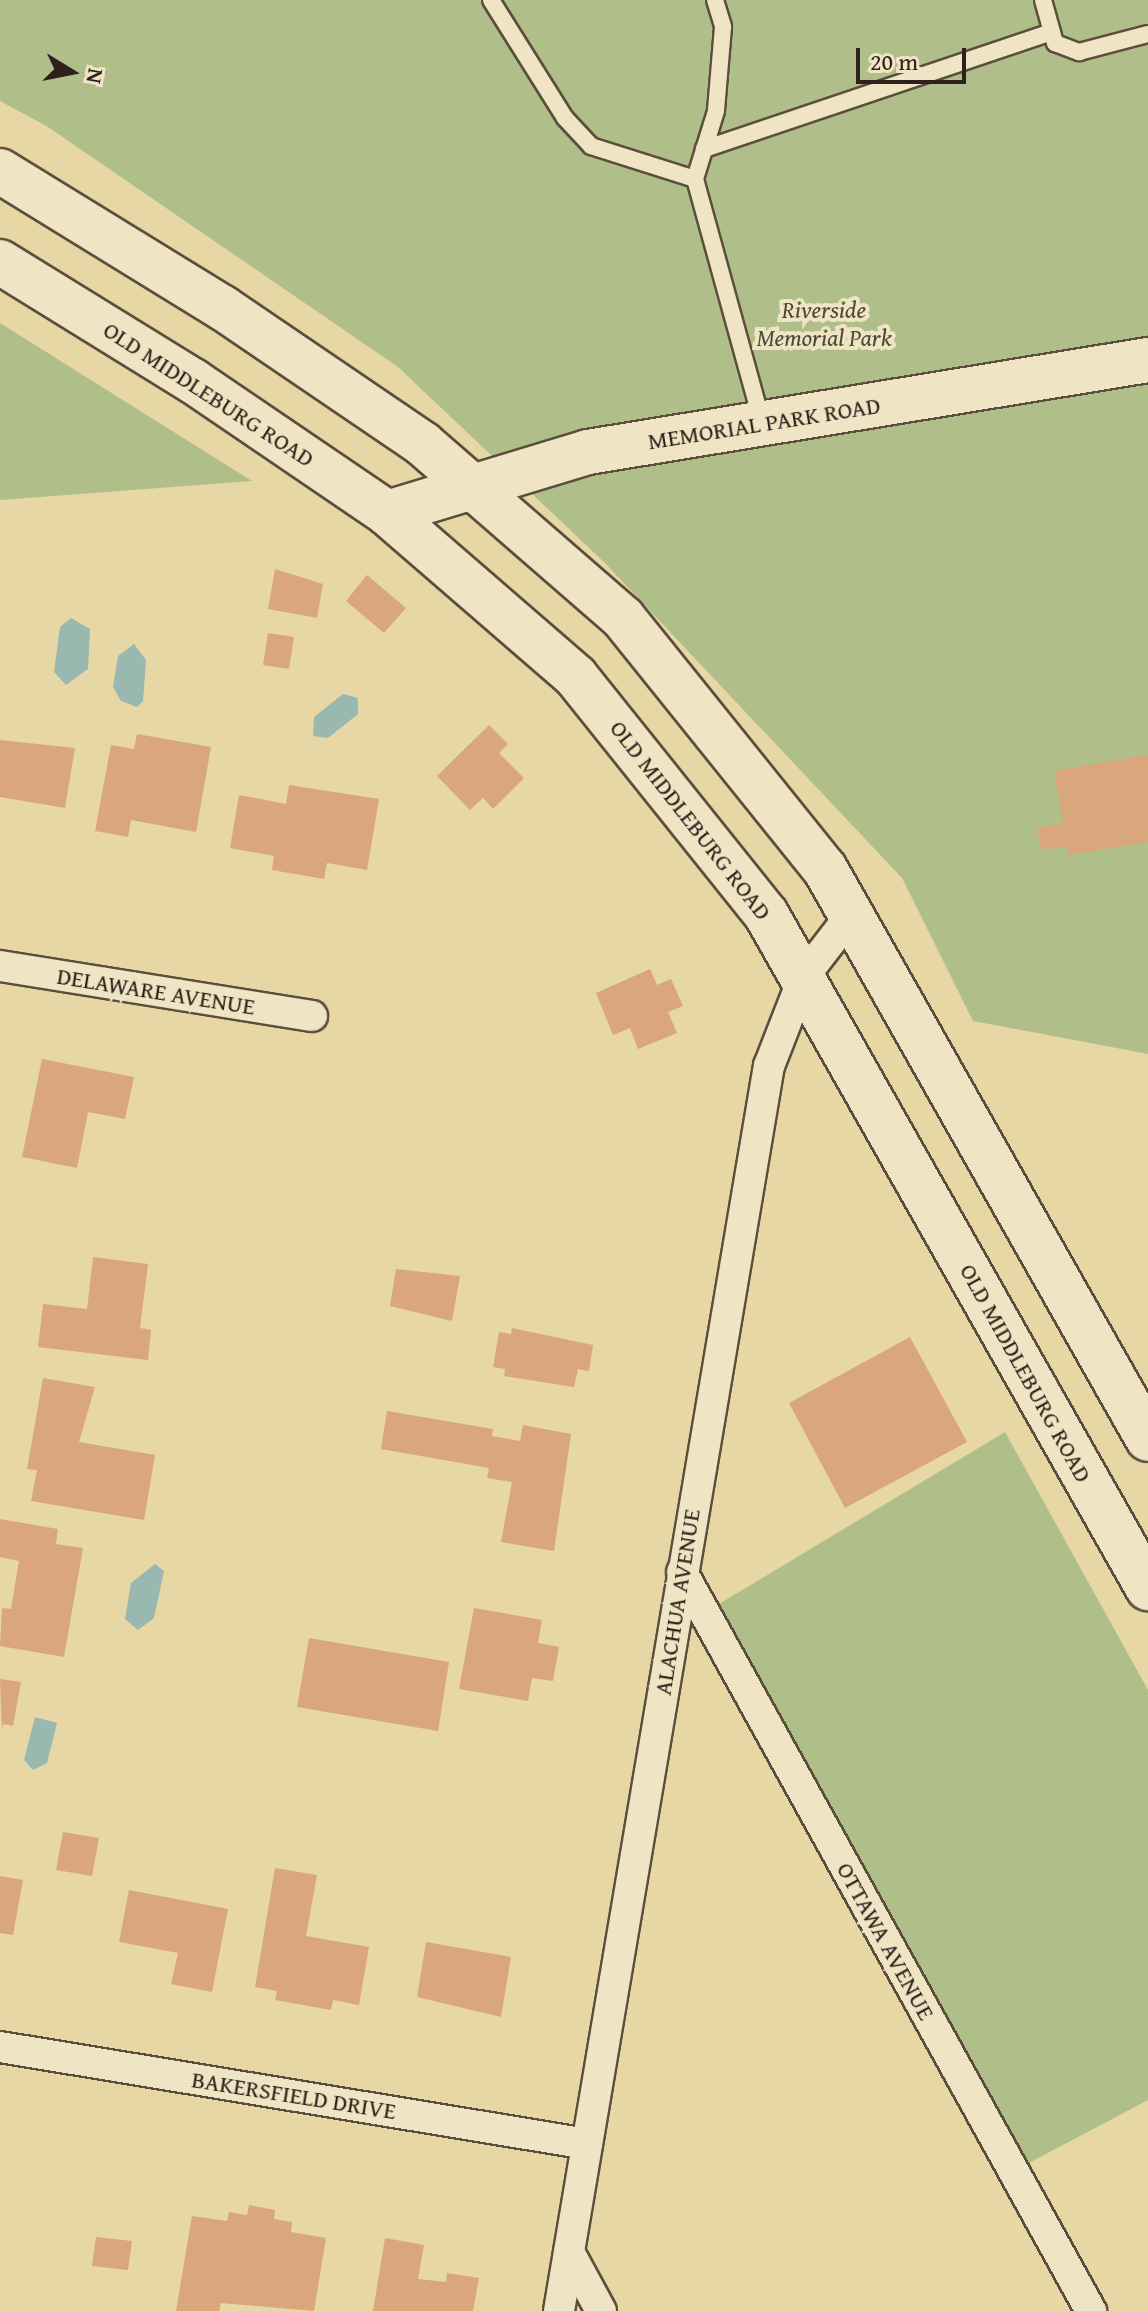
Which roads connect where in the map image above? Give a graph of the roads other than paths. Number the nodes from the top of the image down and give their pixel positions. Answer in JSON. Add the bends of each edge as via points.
{"nodes":[{"id":1,"x":491,"y":0,"type":"edge"},
{"id":2,"x":715,"y":0,"type":"edge"},
{"id":3,"x":1043,"y":0,"type":"edge"},
{"id":4,"x":1052,"y":32,"type":"junction"},
{"id":5,"x":1148,"y":34,"type":"edge"},
{"id":6,"x":704,"y":149,"type":"junction"},
{"id":7,"x":0,"y":171,"type":"edge"},
{"id":8,"x":695,"y":179,"type":"junction"},
{"id":9,"x":0,"y":262,"type":"edge"},
{"id":10,"x":1148,"y":360,"type":"edge"},
{"id":11,"x":763,"y":424,"type":"junction"},
{"id":12,"x":475,"y":490,"type":"junction"},
{"id":13,"x":387,"y":513,"type":"junction"},
{"id":14,"x":852,"y":914,"type":"junction"},
{"id":15,"x":0,"y":966,"type":"edge"},
{"id":16,"x":804,"y":976,"type":"junction"},
{"id":17,"x":312,"y":1016,"type":"dead end"},
{"id":18,"x":1148,"y":1439,"type":"edge"},
{"id":19,"x":682,"y":1572,"type":"junction"},
{"id":20,"x":1148,"y":1588,"type":"edge"},
{"id":21,"x":0,"y":2047,"type":"edge"},
{"id":22,"x":587,"y":2144,"type":"junction"},
{"id":23,"x":569,"y":2252,"type":"junction"},
{"id":24,"x":559,"y":2311,"type":"edge"},
{"id":25,"x":601,"y":2311,"type":"edge"},
{"id":26,"x":1091,"y":2311,"type":"edge"}],
"edges":[{"from":1,"to":8,"type":"lane","via":[[565,118],[591,146]]},
{"from":2,"to":6,"type":"lane","via":[[723,27],[716,111]]},
{"from":3,"to":4,"type":"lane"},
{"from":4,"to":5,"type":"lane","via":[[1055,43],[1079,52]]},
{"from":4,"to":6,"type":"lane"},
{"from":6,"to":8,"type":"lane"},
{"from":7,"to":12,"type":"main road","via":[[223,308],[423,444]]},
{"from":8,"to":11,"type":"lane"},
{"from":9,"to":13,"type":"main road","name":"OLD MIDDLEBURG ROAD","via":[[193,381]]},
{"from":10,"to":11,"type":"main road","name":"MEMORIAL PARK ROAD"},
{"from":11,"to":12,"type":"main road","name":"MEMORIAL PARK ROAD","via":[[588,452]]},
{"from":12,"to":13,"type":"main road","name":"MEMORIAL PARK ROAD"},
{"from":12,"to":14,"type":"main road","via":[[623,618],[718,730]]},
{"from":13,"to":16,"type":"main road","name":"OLD MIDDLEBURG ROAD","via":[[576,677],[748,890]]},
{"from":14,"to":16,"type":"street","name":"ALACHUA AVENUE"},
{"from":14,"to":18,"type":"main road"},
{"from":15,"to":17,"type":"street","name":"DELAWARE AVENUE"},
{"from":16,"to":19,"type":"street","name":"ALACHUA AVENUE","via":[[769,1066]]},
{"from":16,"to":20,"type":"main road","name":"OLD MIDDLEBURG ROAD"},
{"from":19,"to":22,"type":"street","name":"ALACHUA AVENUE"},
{"from":19,"to":26,"type":"street","name":"OTTAWA AVENUE"},
{"from":21,"to":22,"type":"street","name":"BAKERSFIELD DRIVE"},
{"from":22,"to":23,"type":"street","name":"ALACHUA AVENUE"},
{"from":23,"to":24,"type":"street","name":"ALACHUA AVENUE"},
{"from":23,"to":25,"type":"street"}]}
